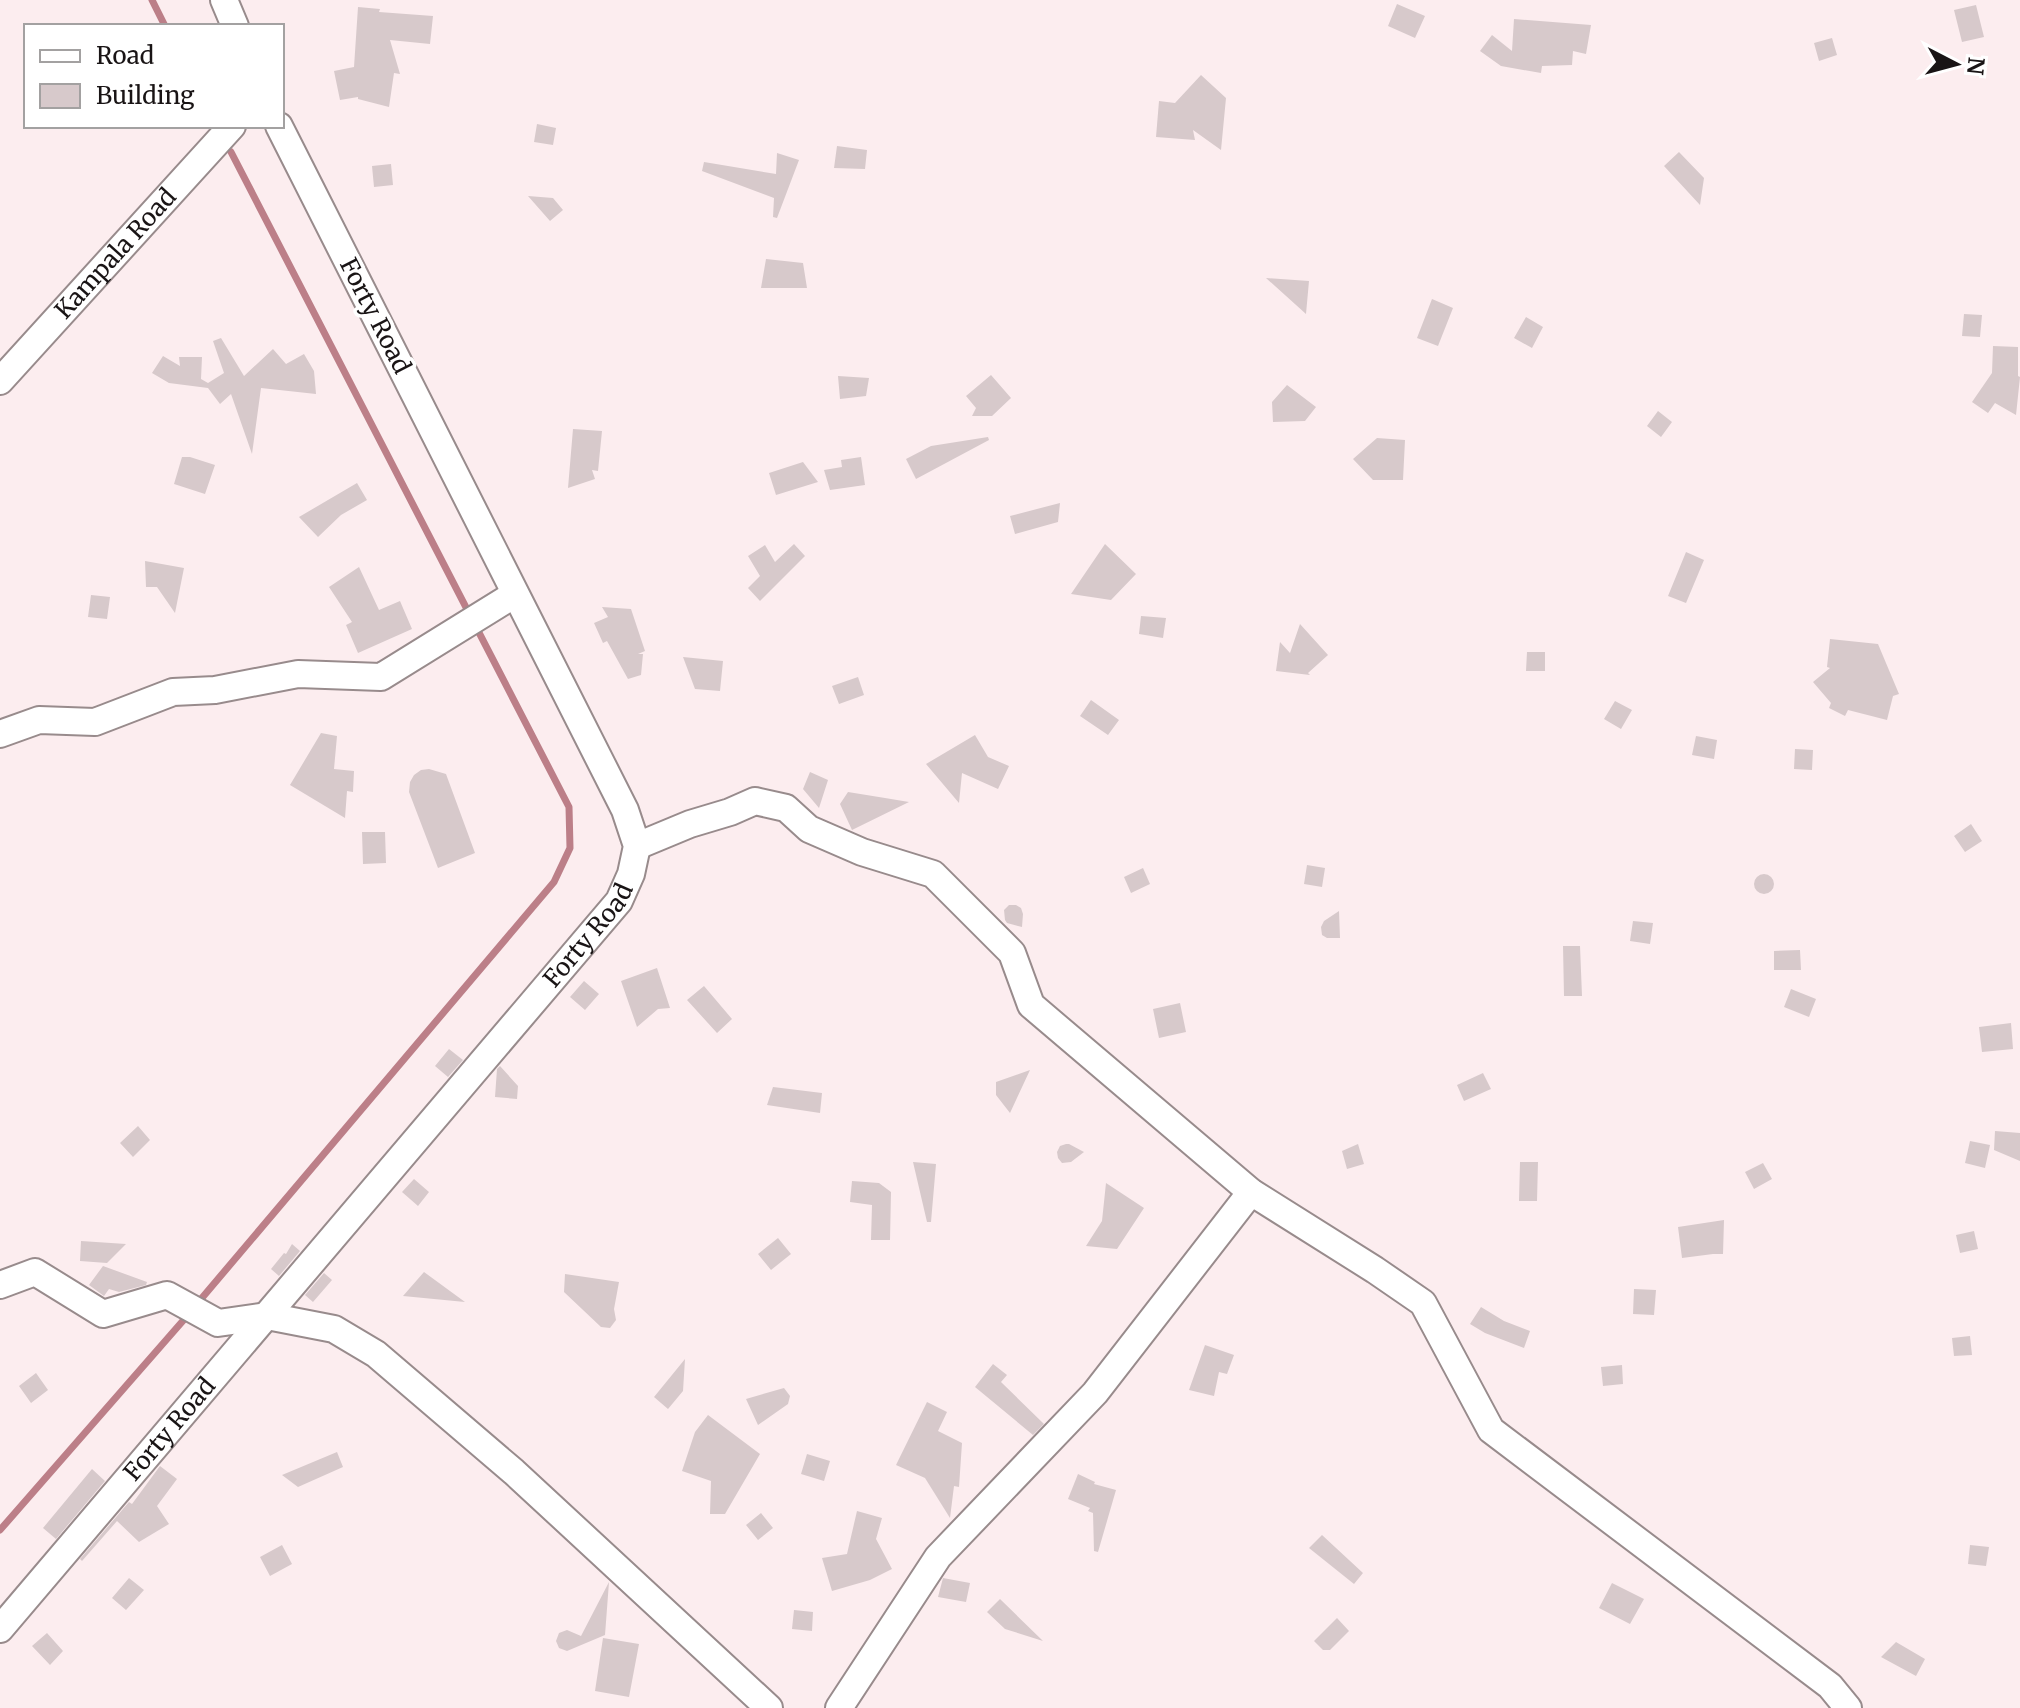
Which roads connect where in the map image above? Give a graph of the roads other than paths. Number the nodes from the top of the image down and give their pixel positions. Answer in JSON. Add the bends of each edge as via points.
{"nodes":[{"id":1,"x":224,"y":0,"type":"edge"},
{"id":2,"x":234,"y":24,"type":"edge"},
{"id":3,"x":230,"y":128,"type":"edge"},
{"id":4,"x":280,"y":128,"type":"edge"},
{"id":5,"x":0,"y":381,"type":"edge"},
{"id":6,"x":515,"y":594,"type":"junction"},
{"id":7,"x":0,"y":734,"type":"edge"},
{"id":8,"x":637,"y":846,"type":"junction"},
{"id":9,"x":1251,"y":1192,"type":"junction"},
{"id":10,"x":0,"y":1285,"type":"edge"},
{"id":11,"x":267,"y":1316,"type":"junction"},
{"id":12,"x":0,"y":1629,"type":"edge"},
{"id":13,"x":769,"y":1708,"type":"edge"},
{"id":14,"x":839,"y":1708,"type":"edge"},
{"id":15,"x":1848,"y":1708,"type":"edge"}],
"edges":[{"from":1,"to":2,"type":"street"},
{"from":3,"to":5,"type":"street","name":"Kampala Road"},
{"from":4,"to":6,"type":"street","name":"Forty Road"},
{"from":6,"to":7,"type":"street","via":[[381,677],[298,674],[215,690],[173,692],[95,722],[39,720]]},
{"from":6,"to":8,"type":"street","name":"Forty Road","via":[[625,810]]},
{"from":8,"to":9,"type":"street","via":[[755,801],[786,808],[809,829],[862,852],[933,874],[1012,953],[1031,1005]]},
{"from":8,"to":11,"type":"street","name":"Forty Road","via":[[619,901]]},
{"from":9,"to":14,"type":"street","via":[[1095,1393],[938,1557]]},
{"from":9,"to":15,"type":"street","via":[[1423,1303],[1491,1430],[1830,1686]]},
{"from":10,"to":11,"type":"street","via":[[35,1272],[103,1314],[167,1295],[218,1323]]},
{"from":11,"to":12,"type":"street","name":"Forty Road"},
{"from":11,"to":13,"type":"street","via":[[334,1329],[376,1354],[514,1472]]}]}
